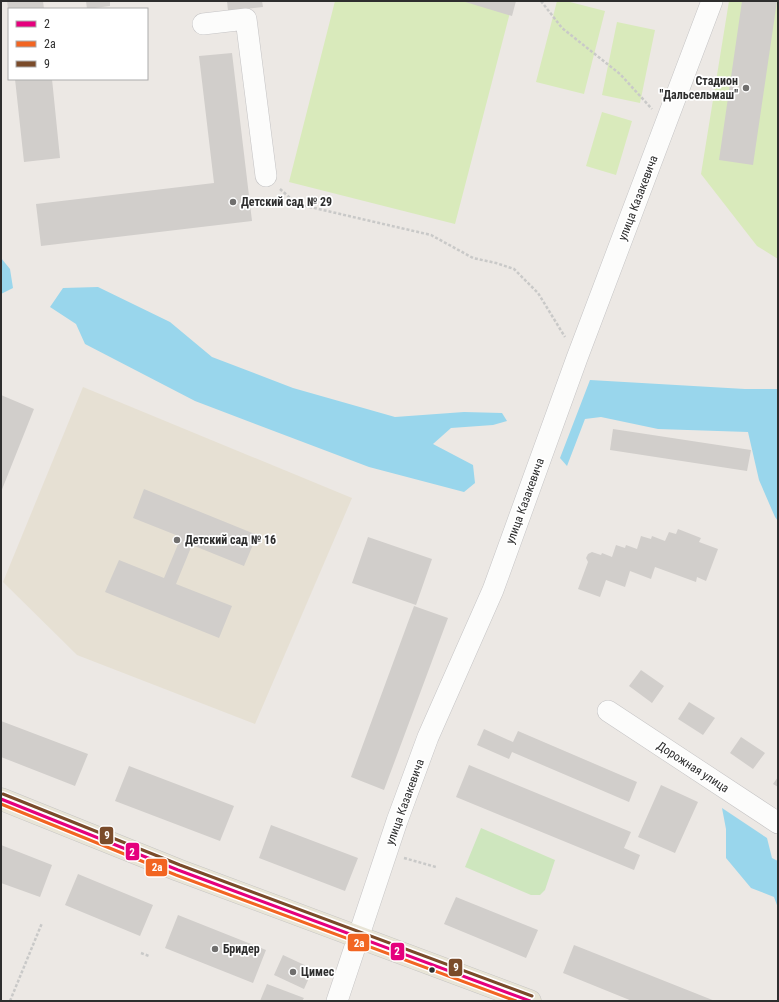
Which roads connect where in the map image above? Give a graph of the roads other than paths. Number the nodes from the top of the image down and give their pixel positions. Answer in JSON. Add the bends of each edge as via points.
{"nodes":[{"id":1,"x":712,"y":1,"type":"edge"},
{"id":2,"x":203,"y":24,"type":"dead end"},
{"id":3,"x":266,"y":176,"type":"road end"},
{"id":4,"x":608,"y":711,"type":"dead end"},
{"id":5,"x":1,"y":799,"type":"edge"},
{"id":6,"x":778,"y":823,"type":"edge"},
{"id":7,"x":359,"y":936,"type":"junction"},
{"id":8,"x":337,"y":1001,"type":"edge"},
{"id":9,"x":530,"y":1001,"type":"edge"}],
"edges":[{"from":1,"to":7,"type":"street","name":"улица Казакевича","via":[[577,358],[493,590],[428,738]]},
{"from":2,"to":3,"type":"street","via":[[246,19]]},
{"from":4,"to":6,"type":"street","name":"Дорожная улица"},
{"from":5,"to":7,"type":"main road","via":[[178,870]]},
{"from":7,"to":8,"type":"street","name":"улица Казакевича"},
{"from":7,"to":9,"type":"main road"}]}
